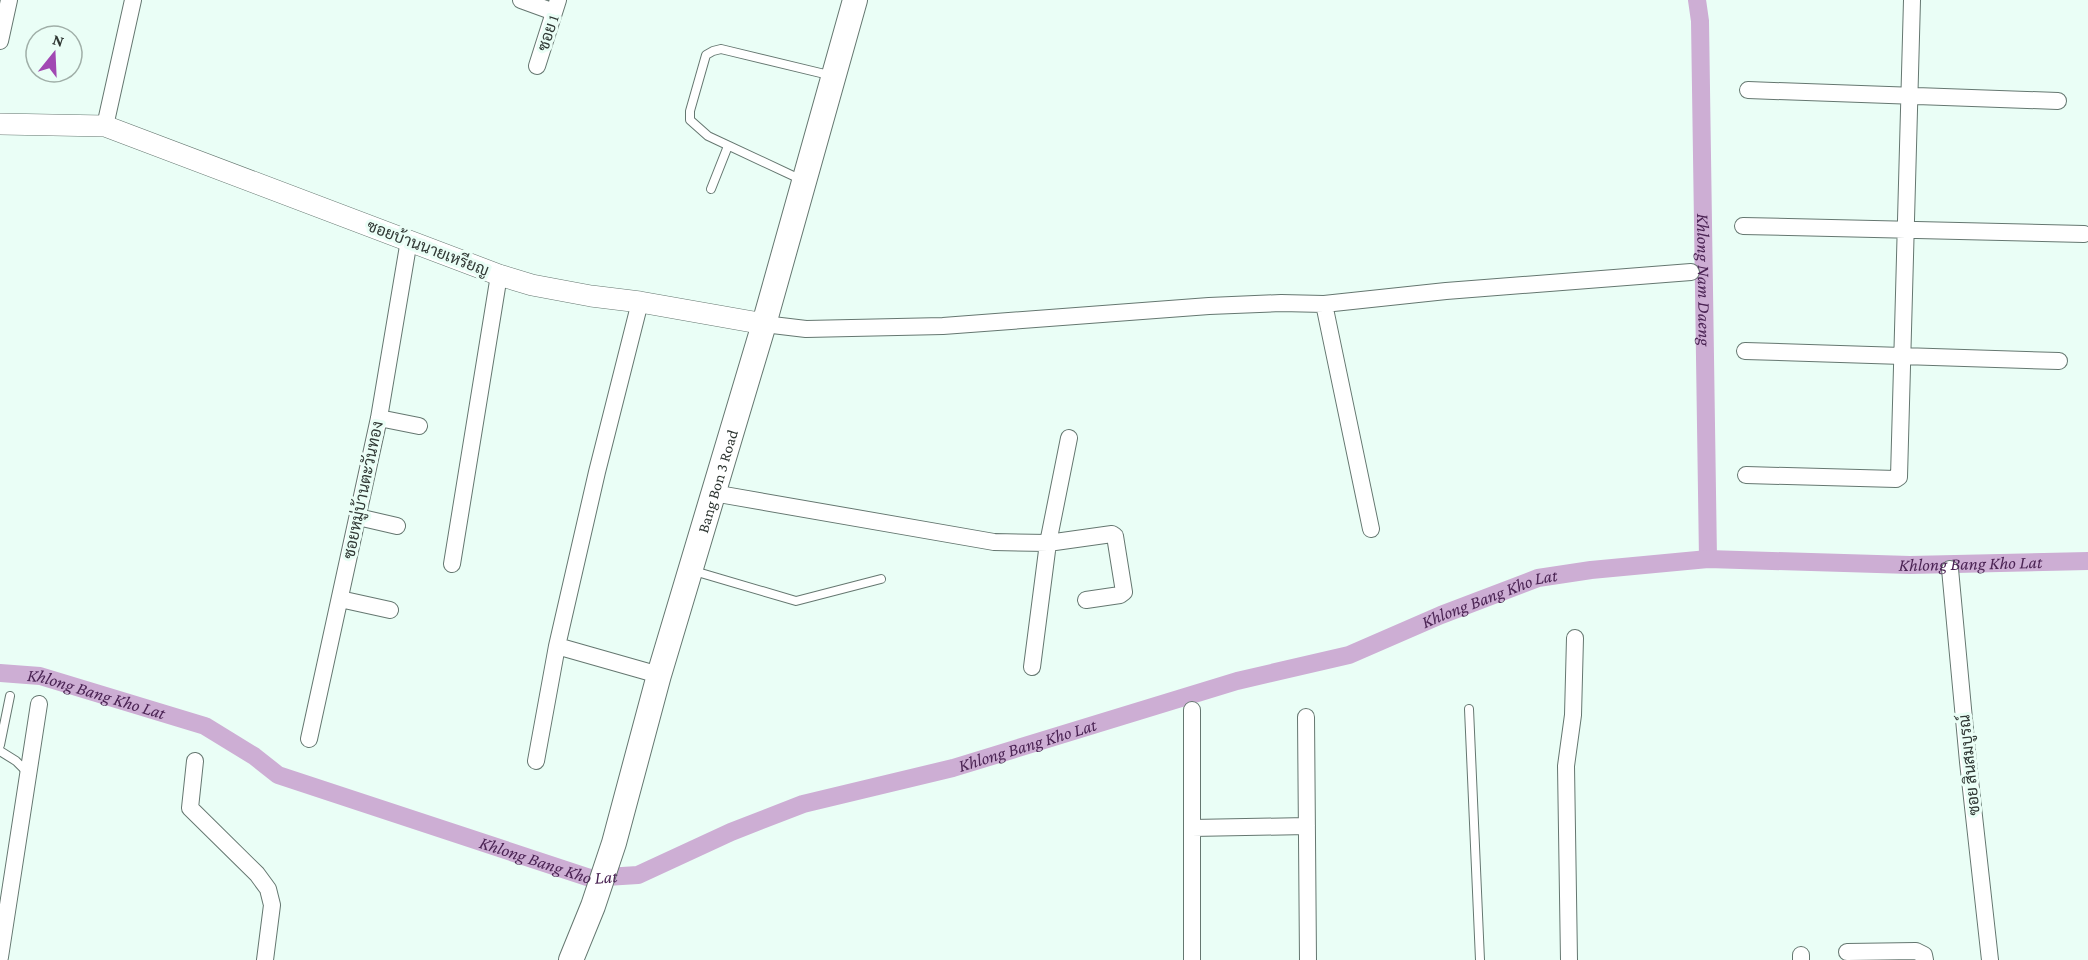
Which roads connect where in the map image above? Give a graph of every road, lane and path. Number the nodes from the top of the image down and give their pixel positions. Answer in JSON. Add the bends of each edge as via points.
{"nodes":[{"id":1,"x":9,"y":0,"type":"edge"},
{"id":2,"x":133,"y":0,"type":"edge"},
{"id":3,"x":520,"y":0,"type":"edge"},
{"id":4,"x":855,"y":0,"type":"edge"},
{"id":5,"x":1912,"y":0,"type":"edge"},
{"id":6,"x":556,"y":6,"type":"edge"},
{"id":7,"x":0,"y":41,"type":"edge"},
{"id":8,"x":537,"y":66,"type":"dead end"},
{"id":9,"x":833,"y":76,"type":"junction"},
{"id":10,"x":1748,"y":90,"type":"dead end"},
{"id":11,"x":1910,"y":97,"type":"junction"},
{"id":12,"x":2058,"y":101,"type":"dead end"},
{"id":13,"x":0,"y":124,"type":"edge"},
{"id":14,"x":105,"y":126,"type":"junction"},
{"id":15,"x":728,"y":146,"type":"junction"},
{"id":16,"x":804,"y":181,"type":"junction"},
{"id":17,"x":711,"y":189,"type":"dead end"},
{"id":18,"x":1743,"y":226,"type":"dead end"},
{"id":19,"x":1906,"y":230,"type":"junction"},
{"id":20,"x":2084,"y":234,"type":"dead end"},
{"id":21,"x":409,"y":240,"type":"junction"},
{"id":22,"x":1691,"y":272,"type":"dead end"},
{"id":23,"x":499,"y":275,"type":"junction"},
{"id":24,"x":640,"y":302,"type":"junction"},
{"id":25,"x":1324,"y":304,"type":"junction"},
{"id":26,"x":764,"y":324,"type":"junction"},
{"id":27,"x":1745,"y":351,"type":"dead end"},
{"id":28,"x":1903,"y":357,"type":"junction"},
{"id":29,"x":2059,"y":361,"type":"dead end"},
{"id":30,"x":379,"y":418,"type":"junction"},
{"id":31,"x":419,"y":426,"type":"dead end"},
{"id":32,"x":1070,"y":438,"type":"dead end"},
{"id":33,"x":1746,"y":475,"type":"dead end"},
{"id":34,"x":713,"y":493,"type":"junction"},
{"id":35,"x":358,"y":517,"type":"junction"},
{"id":36,"x":396,"y":526,"type":"dead end"},
{"id":37,"x":1371,"y":529,"type":"dead end"},
{"id":38,"x":1048,"y":543,"type":"junction"},
{"id":39,"x":452,"y":564,"type":"dead end"},
{"id":40,"x":1950,"y":569,"type":"dead end"},
{"id":41,"x":690,"y":570,"type":"junction"},
{"id":42,"x":881,"y":579,"type":"dead end"},
{"id":43,"x":340,"y":599,"type":"junction"},
{"id":44,"x":1086,"y":600,"type":"dead end"},
{"id":45,"x":390,"y":610,"type":"dead end"},
{"id":46,"x":1575,"y":638,"type":"dead end"},
{"id":47,"x":557,"y":646,"type":"junction"},
{"id":48,"x":1032,"y":667,"type":"dead end"},
{"id":49,"x":659,"y":675,"type":"junction"},
{"id":50,"x":10,"y":696,"type":"dead end"},
{"id":51,"x":39,"y":705,"type":"dead end"},
{"id":52,"x":1469,"y":709,"type":"dead end"},
{"id":53,"x":1191,"y":710,"type":"dead end"},
{"id":54,"x":1306,"y":717,"type":"dead end"},
{"id":55,"x":309,"y":739,"type":"dead end"},
{"id":56,"x":0,"y":745,"type":"edge"},
{"id":57,"x":0,"y":751,"type":"edge"},
{"id":58,"x":195,"y":761,"type":"dead end"},
{"id":59,"x":536,"y":761,"type":"dead end"},
{"id":60,"x":28,"y":773,"type":"junction"},
{"id":61,"x":1307,"y":826,"type":"junction"},
{"id":62,"x":1192,"y":828,"type":"junction"},
{"id":63,"x":1847,"y":952,"type":"dead end"},
{"id":64,"x":0,"y":957,"type":"edge"},
{"id":65,"x":265,"y":960,"type":"edge"},
{"id":66,"x":572,"y":960,"type":"edge"},
{"id":67,"x":1192,"y":960,"type":"edge"},
{"id":68,"x":1308,"y":960,"type":"edge"},
{"id":69,"x":1480,"y":960,"type":"edge"},
{"id":70,"x":1569,"y":960,"type":"edge"},
{"id":71,"x":1925,"y":960,"type":"edge"},
{"id":72,"x":1990,"y":960,"type":"edge"}],
"edges":[{"from":1,"to":7,"type":"street"},
{"from":2,"to":14,"type":"street"},
{"from":3,"to":6,"type":"street"},
{"from":4,"to":9,"type":"main road","name":"Bang Bon 3 Road"},
{"from":5,"to":11,"type":"street"},
{"from":6,"to":8,"type":"street","name":"ซอย 1"},
{"from":9,"to":15,"type":"lane","via":[[721,49],[706,55],[690,120],[708,136]]},
{"from":9,"to":16,"type":"main road","name":"Bang Bon 3 Road"},
{"from":10,"to":11,"type":"street"},
{"from":11,"to":12,"type":"street"},
{"from":11,"to":19,"type":"street"},
{"from":13,"to":14,"type":"street","name":"ซอยบ้านนายเหรียญ"},
{"from":14,"to":21,"type":"street","name":"ซอยบ้านนายเหรียญ"},
{"from":15,"to":16,"type":"lane"},
{"from":15,"to":17,"type":"lane"},
{"from":16,"to":26,"type":"main road","name":"Bang Bon 3 Road"},
{"from":18,"to":19,"type":"street"},
{"from":19,"to":20,"type":"street"},
{"from":19,"to":28,"type":"street"},
{"from":21,"to":23,"type":"street","name":"ซอยบ้านนายเหรียญ"},
{"from":21,"to":30,"type":"street","name":"ซอยหมู่บ้านตะวันทอง"},
{"from":22,"to":25,"type":"street"},
{"from":23,"to":24,"type":"street","name":"ซอยบ้านนายเหรียญ","via":[[591,296]]},
{"from":23,"to":39,"type":"street"},
{"from":24,"to":26,"type":"street","name":"ซอยบ้านนายเหรียญ"},
{"from":24,"to":47,"type":"street"},
{"from":25,"to":26,"type":"street","via":[[1209,306],[943,326],[806,329]]},
{"from":25,"to":37,"type":"street"},
{"from":26,"to":34,"type":"main road","name":"Bang Bon 3 Road"},
{"from":27,"to":28,"type":"street"},
{"from":28,"to":29,"type":"street"},
{"from":28,"to":33,"type":"street","via":[[1900,473],[1896,479]]},
{"from":30,"to":31,"type":"street"},
{"from":30,"to":35,"type":"street","name":"ซอยหมู่บ้านตะวันทอง"},
{"from":32,"to":38,"type":"street"},
{"from":34,"to":38,"type":"street","via":[[994,542]]},
{"from":34,"to":41,"type":"main road","name":"Bang Bon 3 Road"},
{"from":35,"to":36,"type":"street"},
{"from":35,"to":43,"type":"street","name":"ซอยหมู่บ้านตะวันทอง"},
{"from":38,"to":44,"type":"street","via":[[1115,536],[1124,594]]},
{"from":38,"to":48,"type":"street"},
{"from":40,"to":72,"type":"street","name":"ซอย สินสมบูรณ์"},
{"from":41,"to":42,"type":"lane","via":[[796,601]]},
{"from":41,"to":49,"type":"main road","name":"Bang Bon 3 Road"},
{"from":43,"to":45,"type":"street"},
{"from":43,"to":55,"type":"street","name":"ซอยหมู่บ้านตะวันทอง"},
{"from":46,"to":70,"type":"street","via":[[1573,715],[1566,766]]},
{"from":47,"to":49,"type":"street"},
{"from":47,"to":59,"type":"street"},
{"from":49,"to":66,"type":"main road","name":"Bang Bon 3 Road","via":[[614,843]]},
{"from":50,"to":56,"type":"lane"},
{"from":51,"to":60,"type":"street"},
{"from":52,"to":69,"type":"lane"},
{"from":53,"to":62,"type":"street"},
{"from":54,"to":61,"type":"street"},
{"from":57,"to":60,"type":"lane"},
{"from":58,"to":65,"type":"street","via":[[190,808],[268,889],[272,905]]},
{"from":60,"to":64,"type":"street"},
{"from":61,"to":62,"type":"street"},
{"from":61,"to":68,"type":"street"},
{"from":62,"to":67,"type":"street"},
{"from":63,"to":71,"type":"street","via":[[1916,951]]}]}
